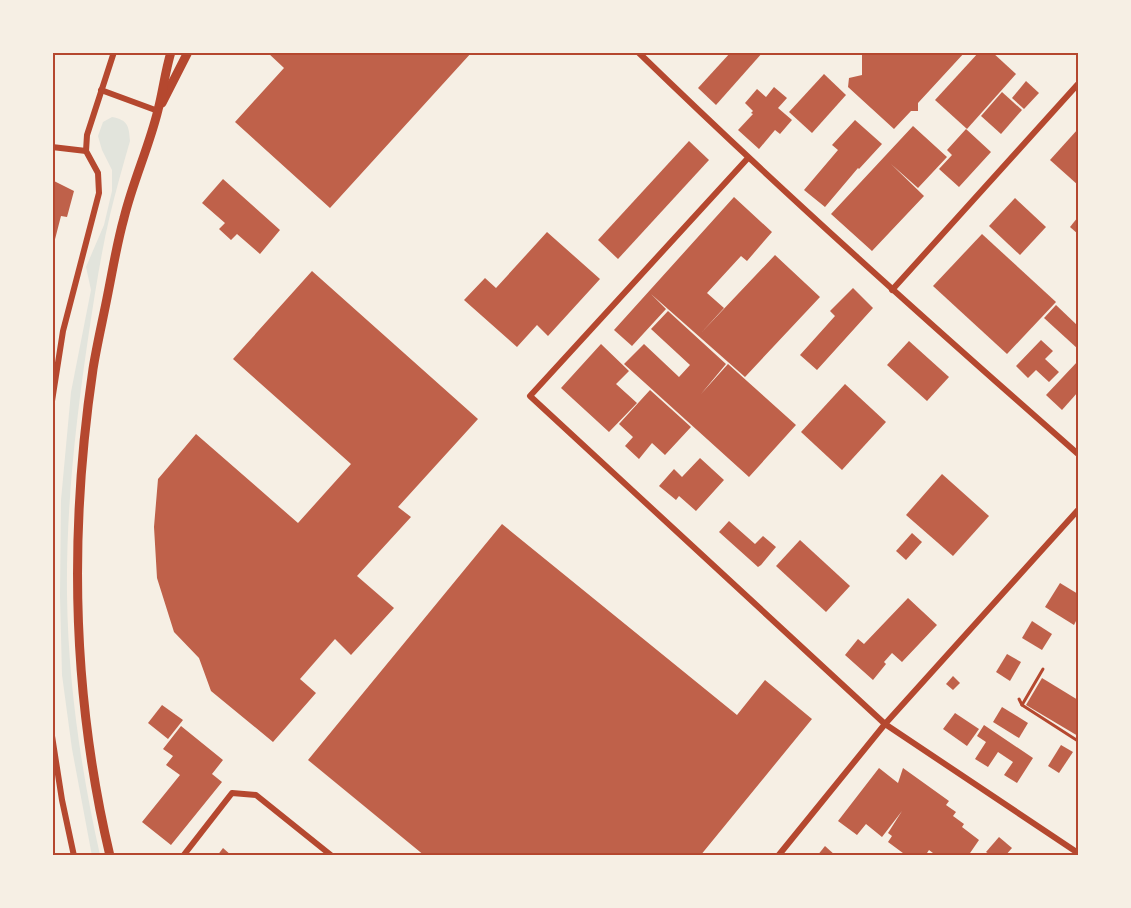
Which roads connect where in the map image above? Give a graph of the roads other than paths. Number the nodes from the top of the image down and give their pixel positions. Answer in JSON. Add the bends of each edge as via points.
{"nodes":[{"id":1,"x":114,"y":52,"type":"edge"},
{"id":2,"x":171,"y":52,"type":"edge"},
{"id":3,"x":188,"y":52,"type":"edge"},
{"id":4,"x":638,"y":52,"type":"edge"},
{"id":5,"x":1078,"y":84,"type":"edge"},
{"id":6,"x":101,"y":90,"type":"junction"},
{"id":7,"x":158,"y":111,"type":"junction"},
{"id":8,"x":52,"y":147,"type":"edge"},
{"id":9,"x":86,"y":151,"type":"junction"},
{"id":10,"x":748,"y":158,"type":"junction"},
{"id":11,"x":892,"y":290,"type":"junction"},
{"id":12,"x":52,"y":401,"type":"edge"},
{"id":13,"x":1078,"y":454,"type":"edge"},
{"id":14,"x":1078,"y":510,"type":"edge"},
{"id":15,"x":885,"y":724,"type":"junction"},
{"id":16,"x":52,"y":736,"type":"edge"},
{"id":17,"x":1078,"y":853,"type":"edge"},
{"id":18,"x":74,"y":855,"type":"edge"},
{"id":19,"x":110,"y":855,"type":"edge"},
{"id":20,"x":183,"y":855,"type":"edge"},
{"id":21,"x":332,"y":855,"type":"edge"},
{"id":22,"x":778,"y":855,"type":"edge"}],
"edges":[{"from":1,"to":6,"type":"street"},
{"from":2,"to":7,"type":"main road"},
{"from":3,"to":7,"type":"main road"},
{"from":4,"to":10,"type":"street"},
{"from":5,"to":11,"type":"street"},
{"from":6,"to":7,"type":"street"},
{"from":6,"to":9,"type":"street"},
{"from":7,"to":19,"type":"main road","via":[[124,218],[93,368],[79,501],[77,595],[81,675],[91,757]]},
{"from":8,"to":9,"type":"street"},
{"from":9,"to":12,"type":"street","via":[[98,172],[99,193],[63,331]]},
{"from":10,"to":11,"type":"street"},
{"from":10,"to":15,"type":"street","via":[[530,396]]},
{"from":11,"to":13,"type":"street"},
{"from":14,"to":15,"type":"street"},
{"from":15,"to":17,"type":"street"},
{"from":15,"to":22,"type":"street"},
{"from":16,"to":18,"type":"street"},
{"from":20,"to":21,"type":"street","via":[[232,793],[256,795]]}]}
